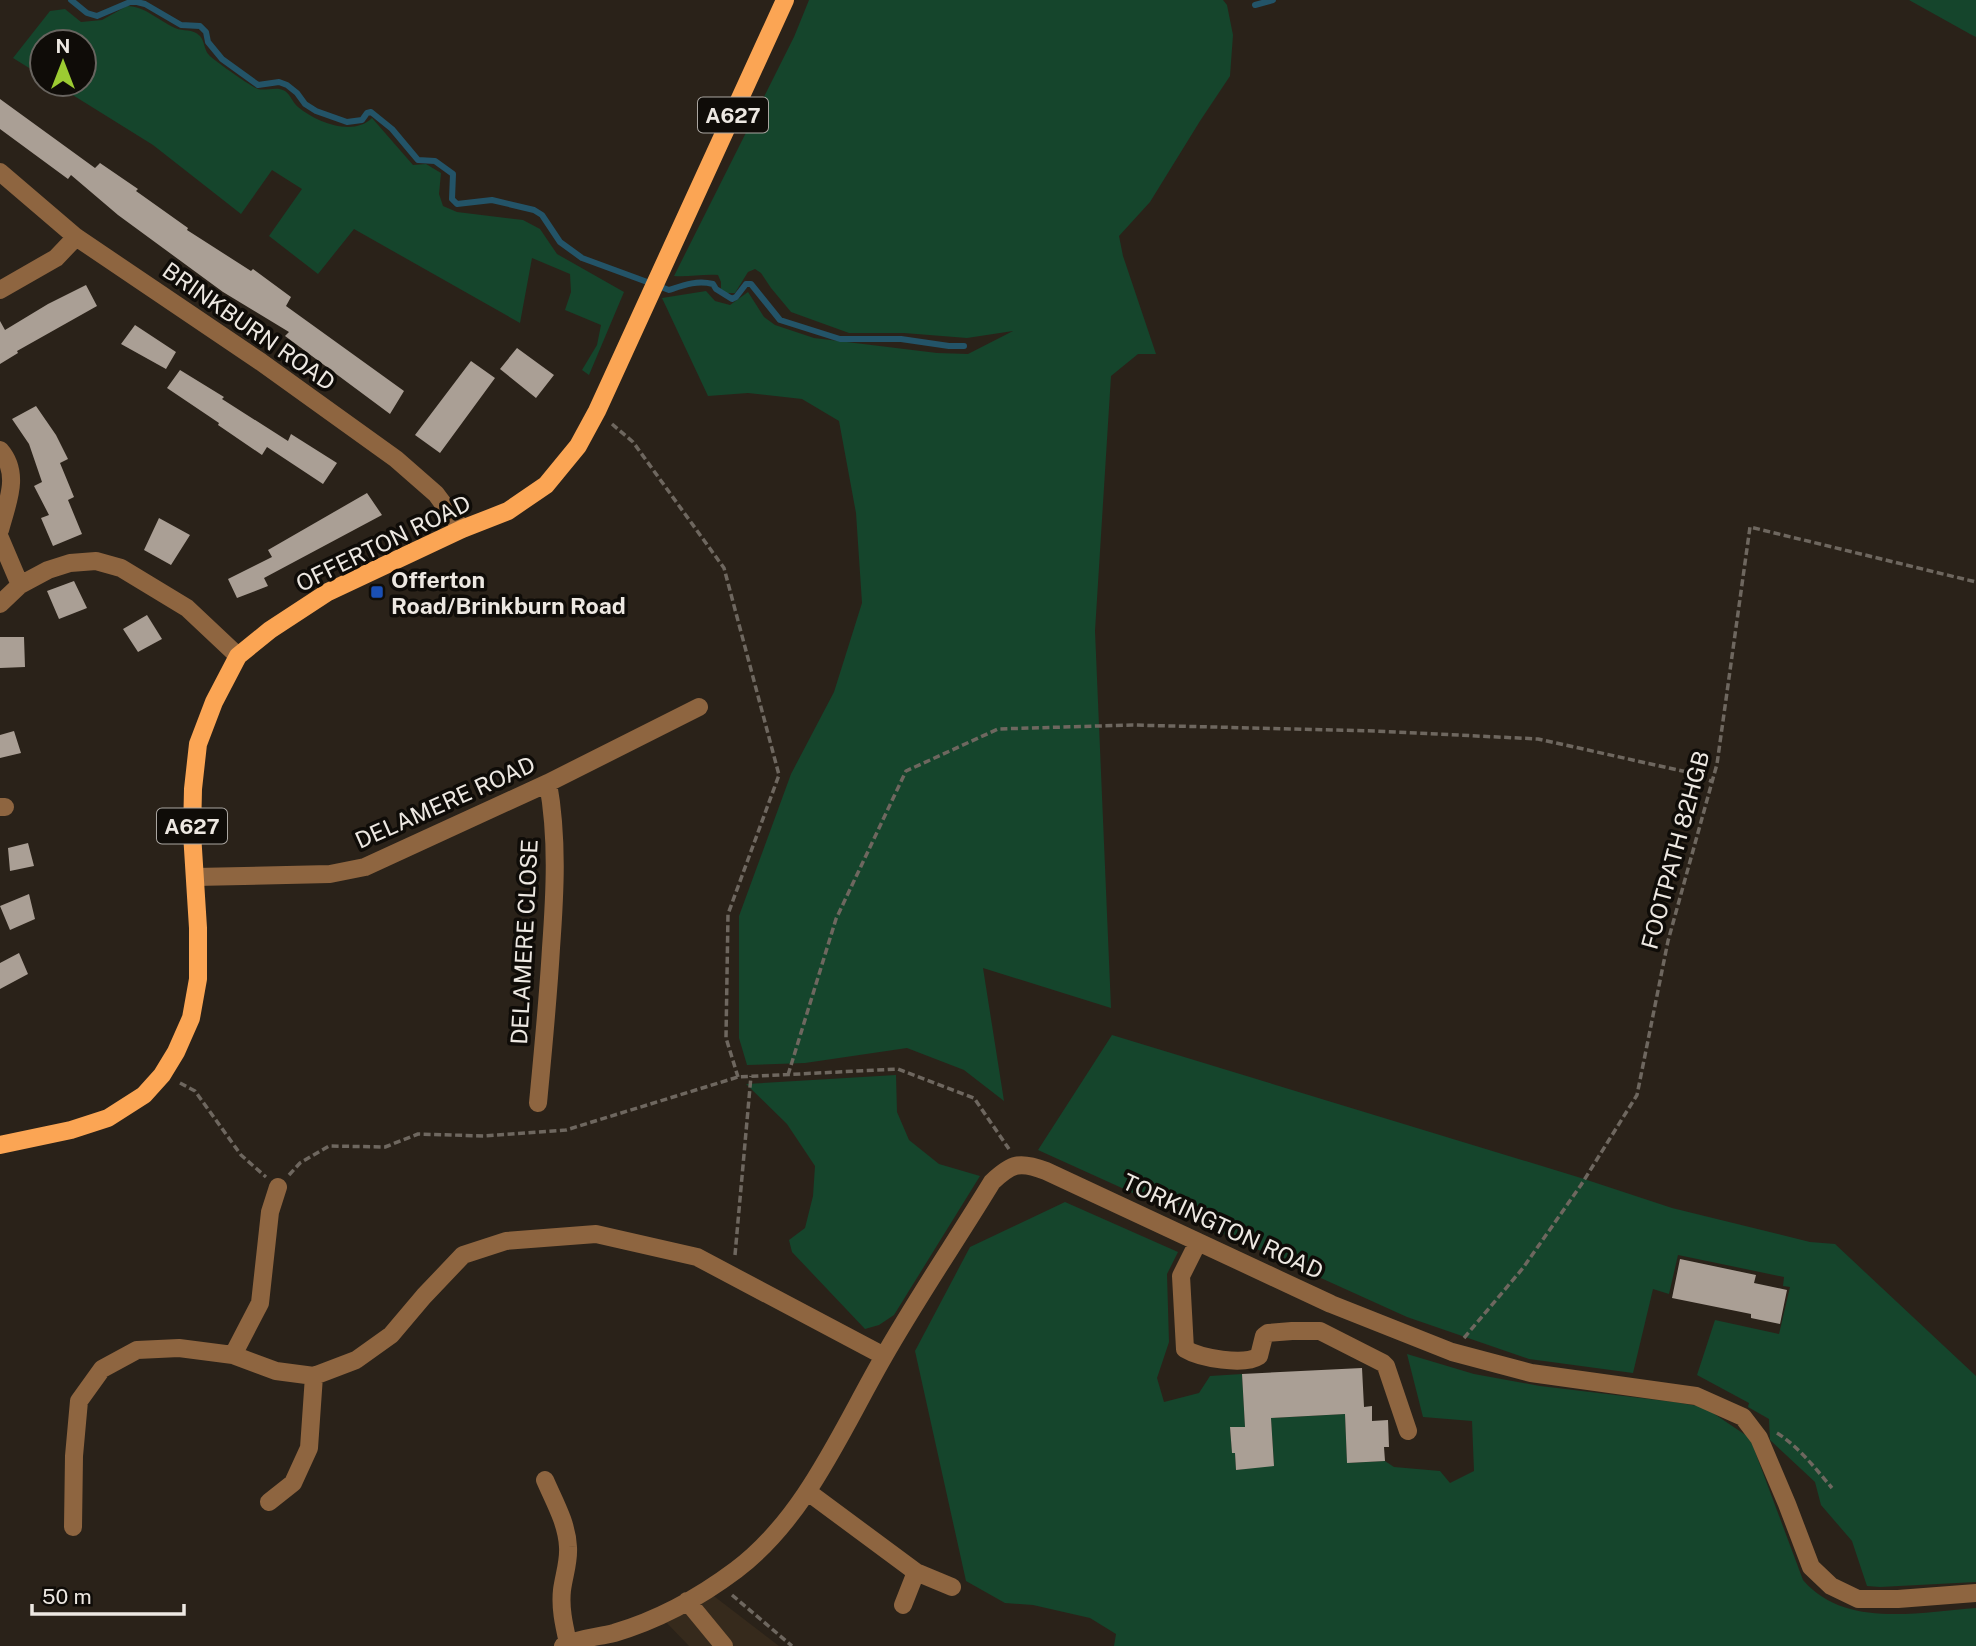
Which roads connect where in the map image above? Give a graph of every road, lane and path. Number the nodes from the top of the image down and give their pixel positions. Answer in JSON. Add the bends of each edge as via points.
{"nodes":[{"id":1,"x":785,"y":0,"type":"edge"},
{"id":2,"x":0,"y":172,"type":"edge"},
{"id":3,"x":75,"y":237,"type":"junction"},
{"id":4,"x":0,"y":290,"type":"edge"},
{"id":5,"x":597,"y":411,"type":"junction"},
{"id":6,"x":0,"y":450,"type":"edge"},
{"id":7,"x":463,"y":529,"type":"junction"},
{"id":8,"x":0,"y":530,"type":"edge"},
{"id":9,"x":0,"y":538,"type":"edge"},
{"id":10,"x":1976,"y":582,"type":"edge"},
{"id":11,"x":20,"y":585,"type":"junction"},
{"id":12,"x":0,"y":604,"type":"edge"},
{"id":13,"x":239,"y":656,"type":"junction"},
{"id":14,"x":699,"y":707,"type":"dead end"},
{"id":15,"x":1711,"y":781,"type":"junction"},
{"id":16,"x":548,"y":783,"type":"junction"},
{"id":17,"x":195,"y":877,"type":"junction"},
{"id":18,"x":162,"y":1074,"type":"junction"},
{"id":19,"x":788,"y":1074,"type":"junction"},
{"id":20,"x":751,"y":1076,"type":"junction"},
{"id":21,"x":738,"y":1077,"type":"junction"},
{"id":22,"x":538,"y":1103,"type":"dead end"},
{"id":23,"x":0,"y":1145,"type":"edge"},
{"id":24,"x":1019,"y":1164,"type":"junction"},
{"id":25,"x":278,"y":1187,"type":"junction"},
{"id":26,"x":1198,"y":1242,"type":"junction"},
{"id":27,"x":733,"y":1276,"type":"junction"},
{"id":28,"x":1452,"y":1352,"type":"junction"},
{"id":29,"x":233,"y":1354,"type":"junction"},
{"id":30,"x":884,"y":1356,"type":"junction"},
{"id":31,"x":314,"y":1376,"type":"junction"},
{"id":32,"x":1751,"y":1428,"type":"junction"},
{"id":33,"x":1408,"y":1431,"type":"dead end"},
{"id":34,"x":545,"y":1480,"type":"dead end"},
{"id":35,"x":1832,"y":1488,"type":"dead end"},
{"id":36,"x":808,"y":1492,"type":"junction"},
{"id":37,"x":269,"y":1502,"type":"dead end"},
{"id":38,"x":73,"y":1527,"type":"dead end"},
{"id":39,"x":916,"y":1572,"type":"junction"},
{"id":40,"x":718,"y":1583,"type":"junction"},
{"id":41,"x":952,"y":1587,"type":"dead end"},
{"id":42,"x":1976,"y":1593,"type":"edge"},
{"id":43,"x":687,"y":1601,"type":"junction"},
{"id":44,"x":903,"y":1605,"type":"dead end"},
{"id":45,"x":565,"y":1645,"type":"edge"},
{"id":46,"x":724,"y":1646,"type":"edge"},
{"id":47,"x":792,"y":1646,"type":"edge"}],
"edges":[{"from":1,"to":5,"type":"main road","name":"OFFERTON ROAD","number":"A627"},
{"from":2,"to":3,"type":"street","name":"BRINKBURN ROAD"},
{"from":3,"to":4,"type":"street","via":[[56,258]]},
{"from":3,"to":7,"type":"street","name":"BRINKBURN ROAD","via":[[396,458],[436,494]]},
{"from":5,"to":7,"type":"main road","name":"OFFERTON ROAD","number":"A627","via":[[578,446],[546,485],[508,511]]},
{"from":5,"to":21,"type":"path","via":[[633,442],[724,568],[779,775],[728,914],[726,1038]]},
{"from":6,"to":8,"type":"street","via":[[12,472]]},
{"from":7,"to":13,"type":"main road","name":"OFFERTON ROAD","number":"A627","via":[[328,592]]},
{"from":9,"to":11,"type":"street"},
{"from":10,"to":15,"type":"path","name":"FOOTPATH 82HGB","via":[[1750,527]]},
{"from":11,"to":12,"type":"street"},
{"from":11,"to":13,"type":"street","via":[[70,563],[96,561],[121,569],[187,608]]},
{"from":13,"to":17,"type":"main road","name":"OFFERTON ROAD","number":"A627","via":[[198,744],[192,833]]},
{"from":14,"to":16,"type":"street","name":"DELAMERE ROAD"},
{"from":15,"to":19,"type":"path","via":[[1538,739],[1132,725],[998,729],[906,771],[836,919]]},
{"from":15,"to":28,"type":"path","name":"FOOTPATH 82HGB","via":[[1668,941],[1637,1095],[1523,1268]]},
{"from":16,"to":17,"type":"street","name":"DELAMERE ROAD","via":[[365,867],[330,874]]},
{"from":16,"to":22,"type":"street","name":"DELAMERE CLOSE","via":[[556,849]]},
{"from":17,"to":18,"type":"main road","name":"OFFERTON ROAD","number":"A627","via":[[198,979],[191,1018]]},
{"from":18,"to":23,"type":"main road","name":"OFFERTON ROAD","number":"A627","via":[[144,1095],[108,1118]]},
{"from":18,"to":25,"type":"path","via":[[195,1091],[241,1155]]},
{"from":19,"to":20,"type":"path"},
{"from":19,"to":24,"type":"path","via":[[898,1069],[974,1098]]},
{"from":20,"to":21,"type":"path"},
{"from":20,"to":27,"type":"path"},
{"from":21,"to":25,"type":"path","via":[[566,1130],[484,1136],[418,1134],[385,1147],[329,1146],[300,1163]]},
{"from":24,"to":26,"type":"street","name":"TORKINGTON ROAD","via":[[1046,1171]]},
{"from":24,"to":30,"type":"street","via":[[992,1182]]},
{"from":25,"to":29,"type":"street","via":[[270,1212],[260,1303]]},
{"from":26,"to":28,"type":"street","name":"TORKINGTON ROAD","via":[[1331,1304]]},
{"from":26,"to":33,"type":"street","via":[[1181,1276],[1188,1351],[1220,1359],[1253,1360],[1268,1333],[1324,1332],[1386,1367]]},
{"from":27,"to":30,"type":"street"},
{"from":27,"to":31,"type":"street","via":[[697,1256],[596,1234],[506,1241],[463,1255],[391,1335],[356,1360]]},
{"from":28,"to":32,"type":"street","name":"TORKINGTON ROAD","via":[[1531,1373],[1696,1396],[1743,1417]]},
{"from":29,"to":31,"type":"street","via":[[276,1371]]},
{"from":29,"to":38,"type":"street","via":[[179,1348],[136,1350],[102,1369],[79,1401]]},
{"from":30,"to":36,"type":"street"},
{"from":31,"to":37,"type":"street","via":[[309,1448],[293,1483]]},
{"from":32,"to":35,"type":"path","via":[[1771,1429],[1790,1441]]},
{"from":32,"to":42,"type":"street","name":"TORKINGTON ROAD","via":[[1811,1567],[1831,1586],[1858,1599]]},
{"from":34,"to":45,"type":"street","via":[[564,1522],[568,1545],[562,1590]]},
{"from":36,"to":39,"type":"street"},
{"from":36,"to":40,"type":"street","via":[[765,1545]]},
{"from":39,"to":41,"type":"street"},
{"from":39,"to":44,"type":"street"},
{"from":40,"to":43,"type":"street"},
{"from":40,"to":47,"type":"path"},
{"from":43,"to":45,"type":"street","via":[[615,1633]]},
{"from":43,"to":46,"type":"street"}]}
